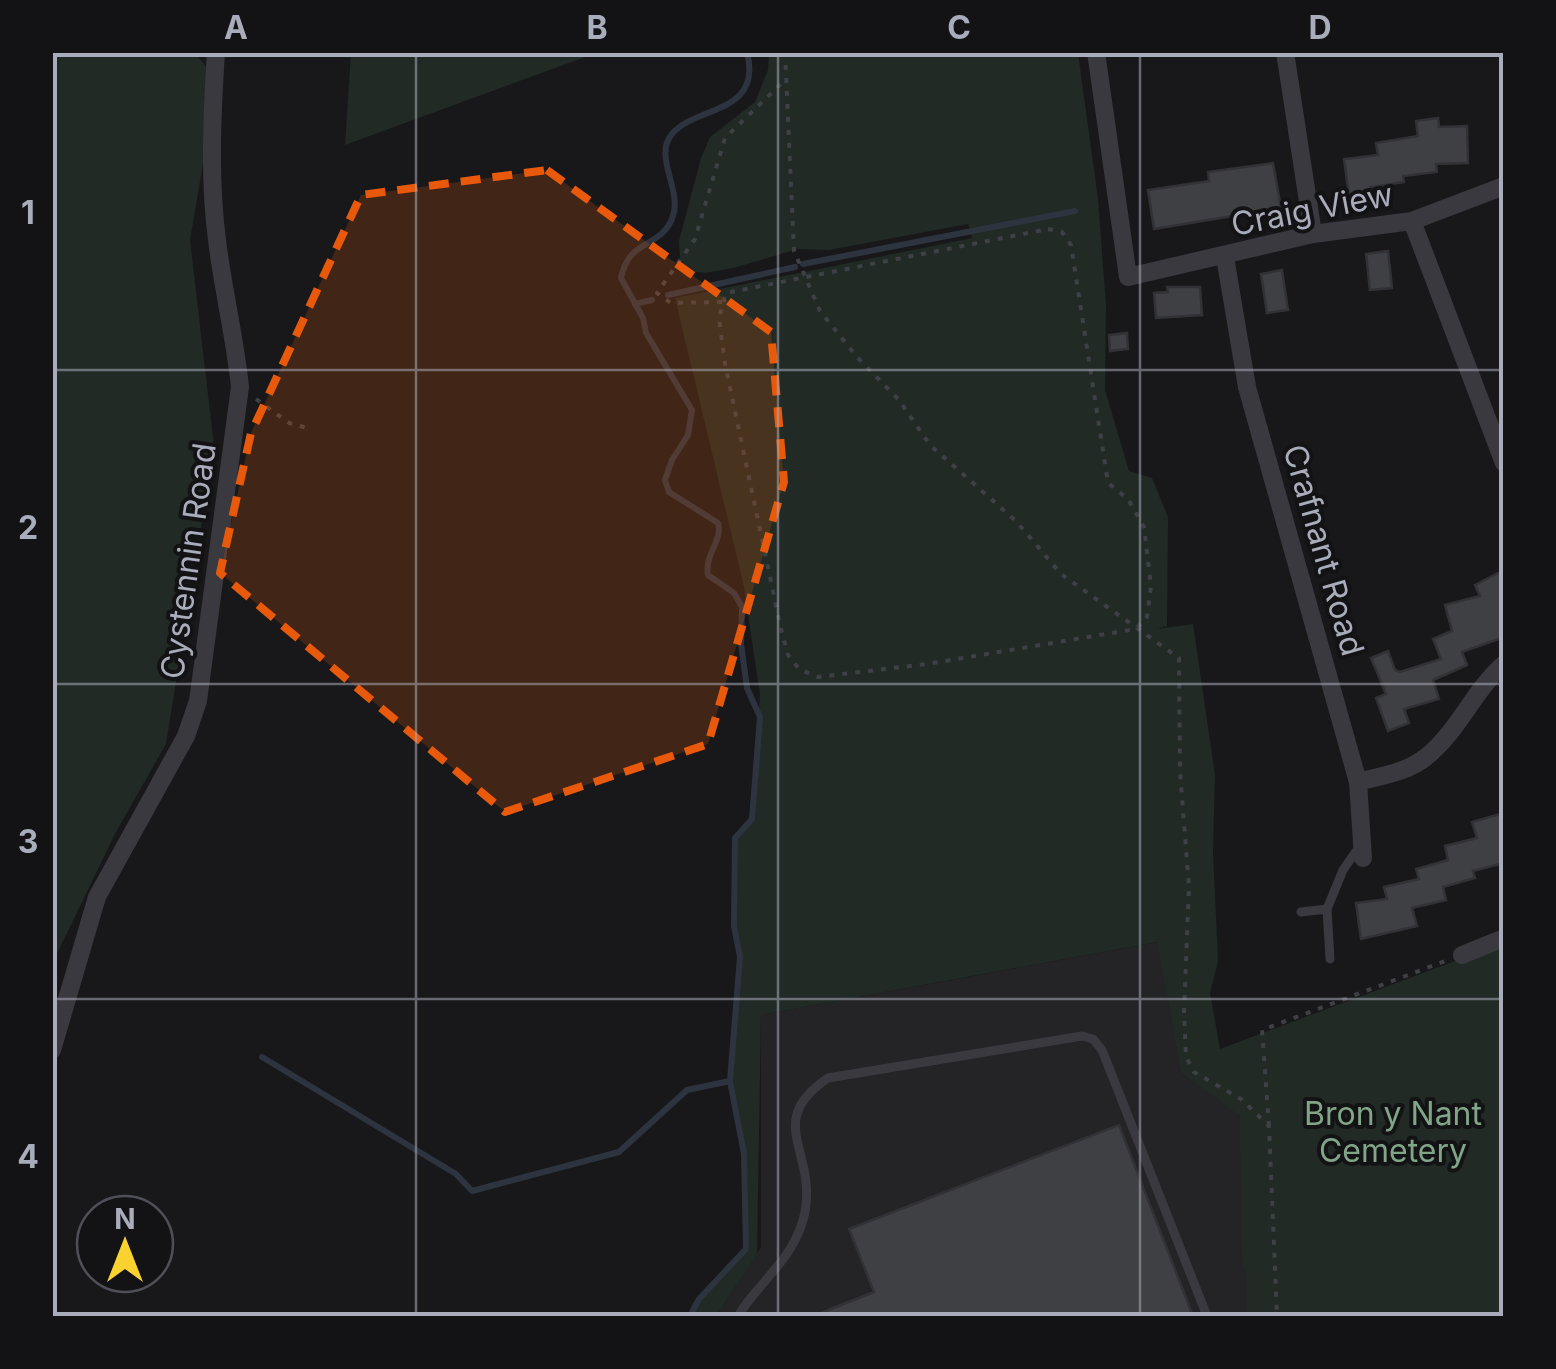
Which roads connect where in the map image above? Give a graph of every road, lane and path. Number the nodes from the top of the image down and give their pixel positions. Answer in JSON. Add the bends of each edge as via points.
{"nodes":[{"id":1,"x":216,"y":52,"type":"edge"},
{"id":2,"x":785,"y":52,"type":"edge"},
{"id":3,"x":1096,"y":52,"type":"edge"},
{"id":4,"x":1285,"y":52,"type":"edge"},
{"id":5,"x":786,"y":79,"type":"junction"},
{"id":6,"x":1504,"y":186,"type":"edge"},
{"id":7,"x":1412,"y":221,"type":"junction"},
{"id":8,"x":1313,"y":234,"type":"junction"},
{"id":9,"x":1225,"y":256,"type":"junction"},
{"id":10,"x":804,"y":276,"type":"junction"},
{"id":11,"x":722,"y":302,"type":"junction"},
{"id":12,"x":240,"y":387,"type":"junction"},
{"id":13,"x":311,"y":428,"type":"dead end"},
{"id":14,"x":1504,"y":463,"type":"edge"},
{"id":15,"x":1136,"y":629,"type":"junction"},
{"id":16,"x":1504,"y":664,"type":"edge"},
{"id":17,"x":1358,"y":782,"type":"junction"},
{"id":18,"x":1362,"y":851,"type":"joint"},
{"id":19,"x":1326,"y":909,"type":"junction"},
{"id":20,"x":1301,"y":912,"type":"dead end"},
{"id":21,"x":1504,"y":938,"type":"edge"},
{"id":22,"x":1462,"y":955,"type":"joint"},
{"id":23,"x":1330,"y":959,"type":"dead end"},
{"id":24,"x":52,"y":1050,"type":"edge"},
{"id":25,"x":1270,"y":1126,"type":"junction"},
{"id":26,"x":738,"y":1316,"type":"edge"},
{"id":27,"x":1207,"y":1316,"type":"edge"},
{"id":28,"x":1277,"y":1316,"type":"edge"}],
"edges":[{"from":1,"to":12,"type":"street","name":"Cystennin Road","via":[[216,240]]},
{"from":2,"to":5,"type":"path"},
{"from":3,"to":9,"type":"street","name":"Craig View","via":[[1128,278]]},
{"from":4,"to":8,"type":"street"},
{"from":5,"to":10,"type":"path","via":[[794,251]]},
{"from":5,"to":11,"type":"path","via":[[725,138],[695,239],[657,293],[671,304]]},
{"from":6,"to":7,"type":"street","name":"Craig View"},
{"from":7,"to":8,"type":"street","name":"Craig View"},
{"from":7,"to":14,"type":"street"},
{"from":8,"to":9,"type":"street","name":"Craig View"},
{"from":9,"to":17,"type":"street","name":"Crafnant Road","via":[[1247,386]]},
{"from":10,"to":11,"type":"path","via":[[726,293]]},
{"from":10,"to":15,"type":"path","via":[[820,311],[930,445],[1016,521],[1061,574]]},
{"from":10,"to":15,"type":"path","via":[[1048,229],[1062,232],[1071,245],[1108,483],[1128,498],[1144,527],[1151,586],[1147,617]]},
{"from":11,"to":15,"type":"path","via":[[725,364],[781,629],[799,669],[818,677],[846,675]]},
{"from":12,"to":13,"type":"path","via":[[289,423]]},
{"from":12,"to":24,"type":"street","name":"Cystennin Road","via":[[198,701],[186,736],[97,897]]},
{"from":15,"to":25,"type":"path","via":[[1179,658],[1189,887],[1186,1057],[1194,1072],[1241,1098]]},
{"from":16,"to":17,"type":"street","via":[[1424,760]]},
{"from":17,"to":18,"type":"street","name":"Crafnant Road"},
{"from":18,"to":19,"type":"lane","via":[[1343,870]]},
{"from":19,"to":20,"type":"lane"},
{"from":19,"to":23,"type":"lane"},
{"from":21,"to":22,"type":"street"},
{"from":22,"to":25,"type":"path","via":[[1262,1030]]},
{"from":25,"to":28,"type":"path"},
{"from":26,"to":27,"type":"lane","via":[[776,1272],[800,1226],[806,1175],[794,1114],[814,1087],[828,1078],[1082,1036],[1102,1050]]}]}
